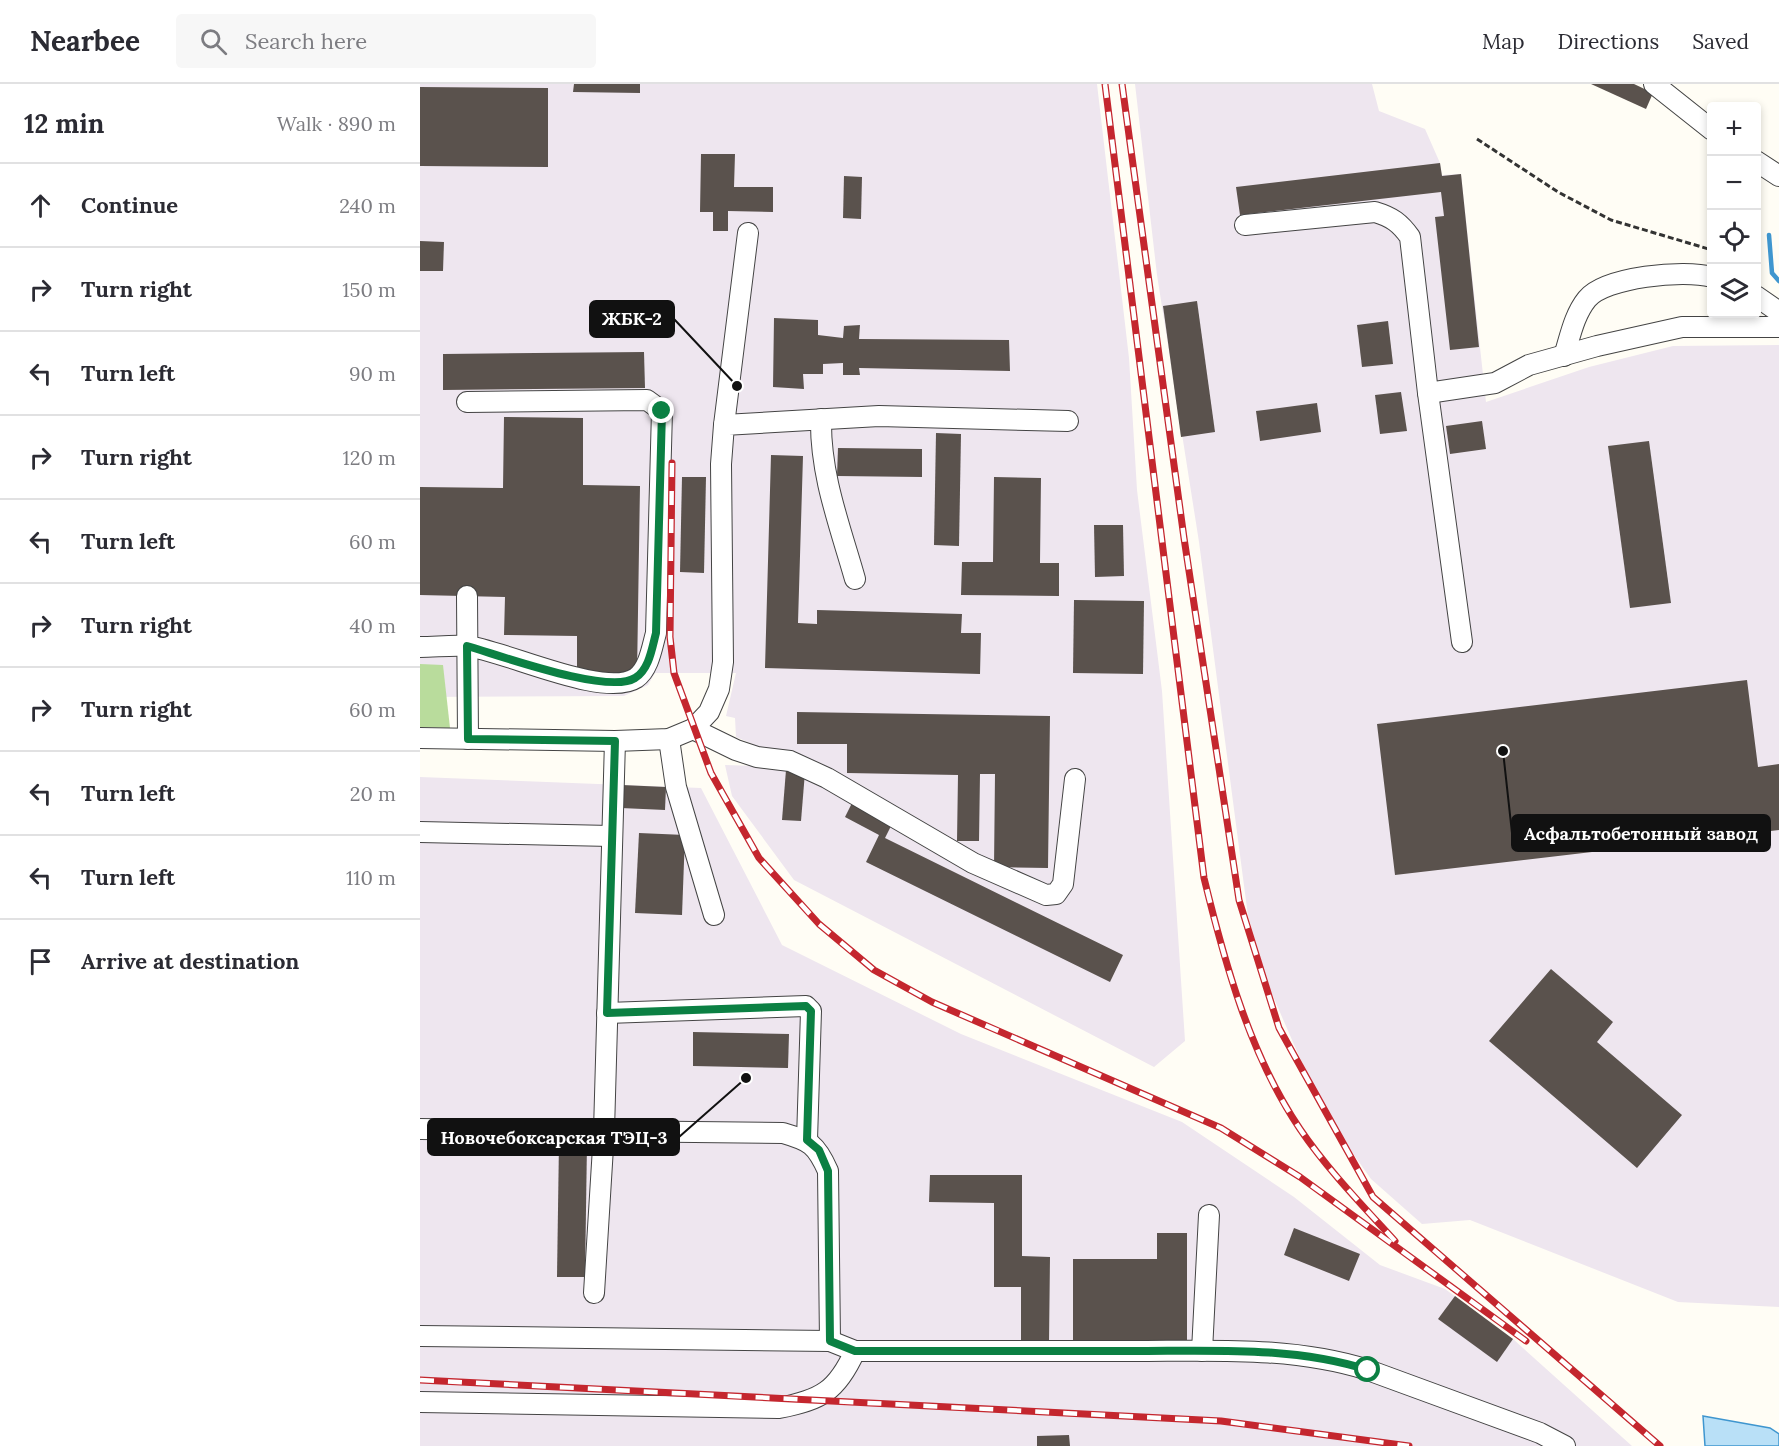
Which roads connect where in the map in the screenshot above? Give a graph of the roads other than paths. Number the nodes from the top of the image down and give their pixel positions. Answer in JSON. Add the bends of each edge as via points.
{"nodes":[{"id":1,"x":1654,"y":84,"type":"edge"},
{"id":2,"x":1707,"y":126,"type":"edge"},
{"id":3,"x":1761,"y":164,"type":"edge"},
{"id":4,"x":1779,"y":176,"type":"edge"},
{"id":5,"x":1245,"y":225,"type":"dead end"},
{"id":6,"x":748,"y":232,"type":"dead end"},
{"id":7,"x":1707,"y":276,"type":"edge"},
{"id":8,"x":1761,"y":299,"type":"edge"},
{"id":9,"x":1779,"y":312,"type":"edge"},
{"id":10,"x":1779,"y":327,"type":"edge"},
{"id":11,"x":1564,"y":356,"type":"junction"},
{"id":12,"x":1428,"y":393,"type":"junction"},
{"id":13,"x":467,"y":402,"type":"dead end"},
{"id":14,"x":821,"y":419,"type":"junction"},
{"id":15,"x":1068,"y":421,"type":"dead end"},
{"id":16,"x":724,"y":425,"type":"junction"},
{"id":17,"x":855,"y":579,"type":"dead end"},
{"id":18,"x":467,"y":596,"type":"dead end"},
{"id":19,"x":1462,"y":642,"type":"dead end"},
{"id":20,"x":467,"y":646,"type":"junction"},
{"id":21,"x":420,"y":647,"type":"edge"},
{"id":22,"x":693,"y":729,"type":"junction"},
{"id":23,"x":420,"y":738,"type":"edge"},
{"id":24,"x":468,"y":739,"type":"junction"},
{"id":25,"x":669,"y":739,"type":"junction"},
{"id":26,"x":615,"y":741,"type":"junction"},
{"id":27,"x":1075,"y":779,"type":"dead end"},
{"id":28,"x":420,"y":832,"type":"edge"},
{"id":29,"x":611,"y":836,"type":"junction"},
{"id":30,"x":714,"y":915,"type":"dead end"},
{"id":31,"x":607,"y":1013,"type":"junction"},
{"id":32,"x":420,"y":1129,"type":"edge"},
{"id":33,"x":604,"y":1131,"type":"junction"},
{"id":34,"x":807,"y":1140,"type":"junction"},
{"id":35,"x":1209,"y":1215,"type":"dead end"},
{"id":36,"x":594,"y":1293,"type":"dead end"},
{"id":37,"x":420,"y":1336,"type":"edge"},
{"id":38,"x":830,"y":1341,"type":"junction"},
{"id":39,"x":855,"y":1351,"type":"junction"},
{"id":40,"x":1202,"y":1351,"type":"junction"},
{"id":41,"x":420,"y":1402,"type":"edge"},
{"id":42,"x":1565,"y":1446,"type":"edge"}],
"edges":[{"from":1,"to":2,"type":"lane"},
{"from":3,"to":4,"type":"lane"},
{"from":5,"to":12,"type":"lane","via":[[1375,212],[1401,224],[1410,237]]},
{"from":6,"to":16,"type":"lane"},
{"from":7,"to":11,"type":"lane","via":[[1682,274],[1616,282],[1597,290],[1586,300],[1576,319]]},
{"from":8,"to":9,"type":"lane"},
{"from":10,"to":11,"type":"lane","via":[[1682,327]]},
{"from":11,"to":12,"type":"lane","via":[[1529,365],[1495,383]]},
{"from":12,"to":19,"type":"lane"},
{"from":13,"to":20,"type":"lane","via":[[647,400],[662,411],[656,633],[641,672],[627,681],[607,683]]},
{"from":14,"to":15,"type":"lane","via":[[879,416]]},
{"from":14,"to":16,"type":"lane"},
{"from":14,"to":17,"type":"lane","via":[[820,446],[826,482]]},
{"from":16,"to":22,"type":"lane","via":[[723,662],[719,689],[709,712]]},
{"from":18,"to":20,"type":"lane"},
{"from":20,"to":21,"type":"lane"},
{"from":20,"to":24,"type":"lane"},
{"from":22,"to":25,"type":"lane"},
{"from":22,"to":27,"type":"lane","via":[[757,758],[790,761],[827,778],[973,863],[1046,895],[1056,894],[1063,884]]},
{"from":23,"to":24,"type":"lane"},
{"from":24,"to":26,"type":"lane"},
{"from":25,"to":26,"type":"lane"},
{"from":25,"to":30,"type":"lane","via":[[676,787]]},
{"from":26,"to":29,"type":"lane"},
{"from":28,"to":29,"type":"lane"},
{"from":29,"to":31,"type":"lane"},
{"from":31,"to":33,"type":"lane"},
{"from":31,"to":34,"type":"lane","via":[[806,1006],[811,1011]]},
{"from":32,"to":33,"type":"lane"},
{"from":33,"to":34,"type":"lane","via":[[783,1133]]},
{"from":33,"to":36,"type":"lane"},
{"from":34,"to":38,"type":"lane","via":[[819,1150],[828,1171]]},
{"from":35,"to":40,"type":"lane"},
{"from":37,"to":38,"type":"lane"},
{"from":38,"to":39,"type":"lane"},
{"from":39,"to":40,"type":"lane"},
{"from":39,"to":41,"type":"lane","via":[[845,1373],[825,1395],[779,1408]]},
{"from":40,"to":42,"type":"lane","via":[[1291,1354],[1343,1362],[1540,1432]]}]}
